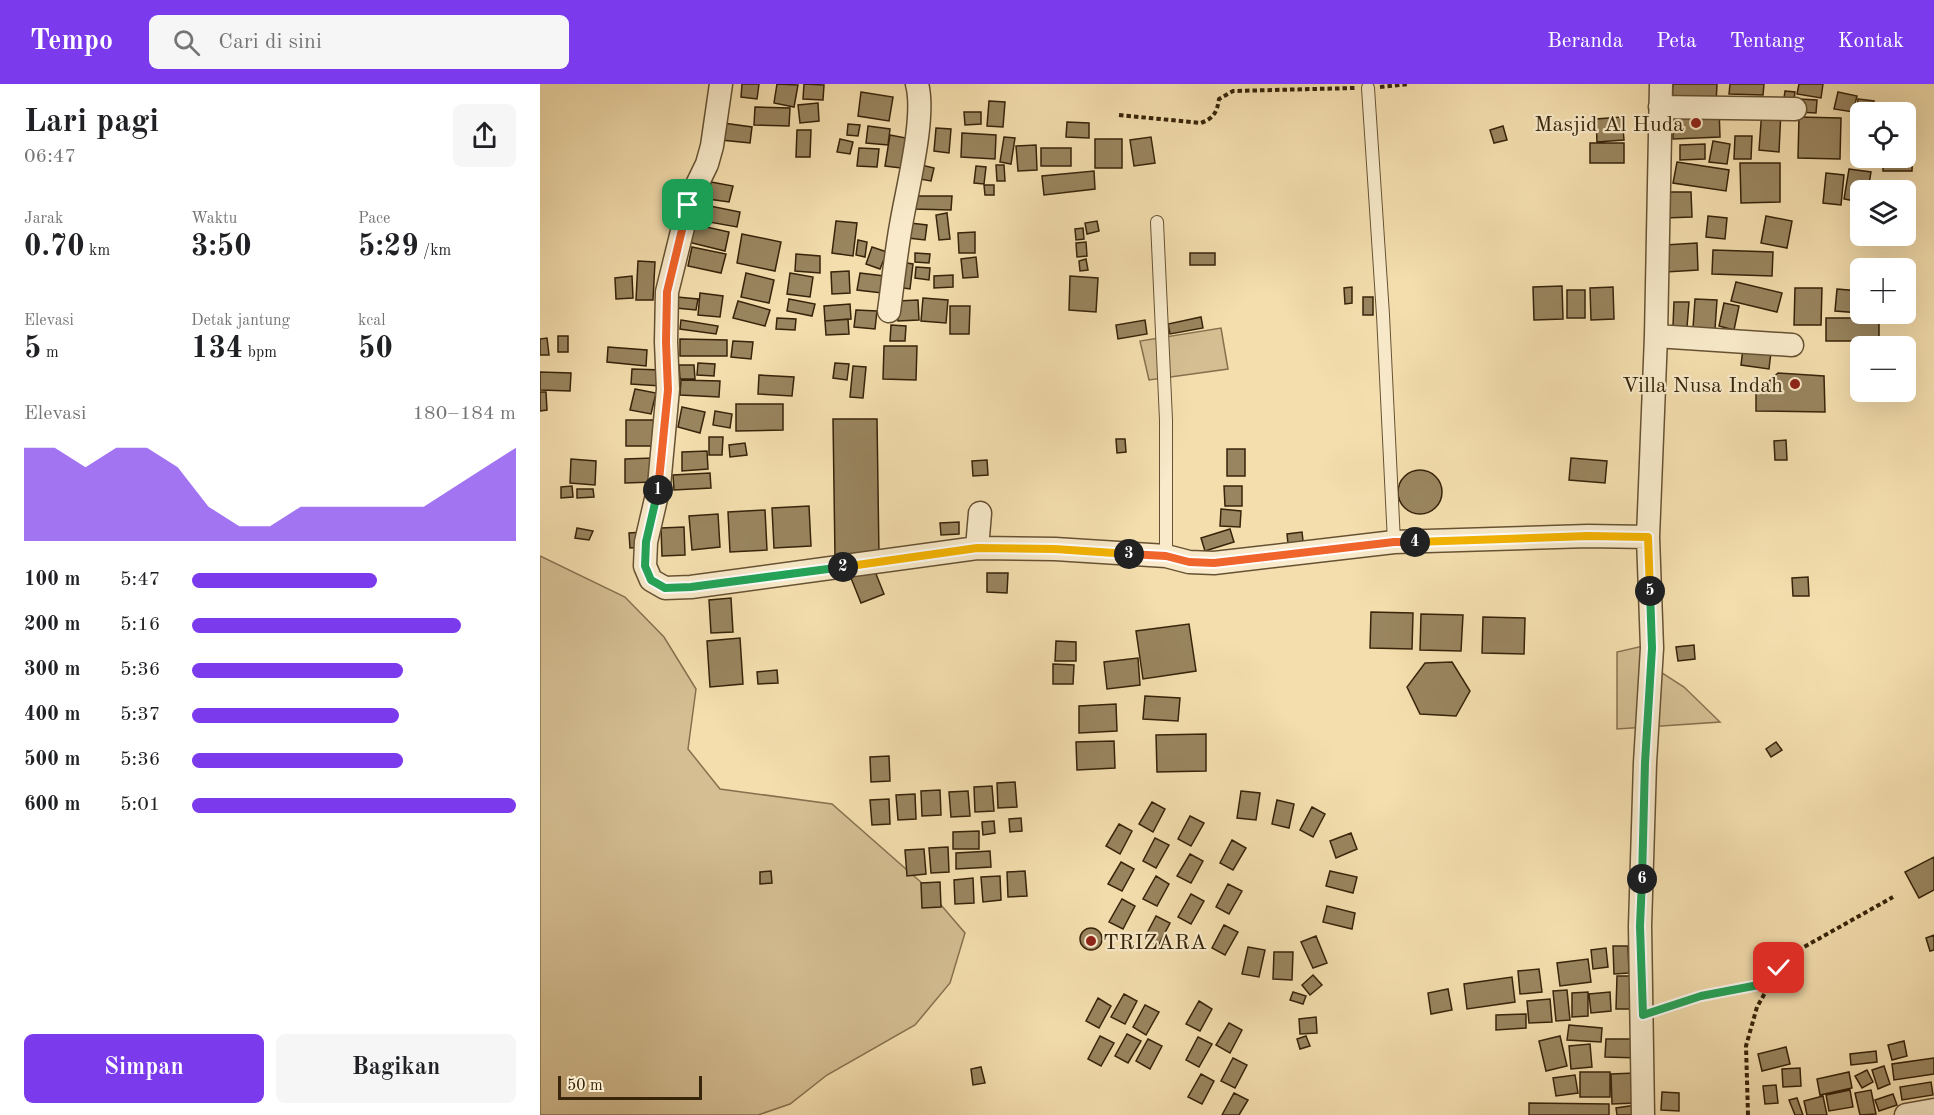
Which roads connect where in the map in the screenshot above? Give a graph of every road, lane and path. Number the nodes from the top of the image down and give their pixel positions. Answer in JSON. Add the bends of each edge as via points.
{"nodes":[{"id":1,"x":721,"y":84,"type":"edge"},
{"id":2,"x":917,"y":84,"type":"edge"},
{"id":3,"x":1409,"y":84,"type":"edge"},
{"id":4,"x":1661,"y":84,"type":"edge"},
{"id":5,"x":1368,"y":88,"type":"junction"},
{"id":6,"x":1660,"y":107,"type":"junction"},
{"id":7,"x":1795,"y":109,"type":"dead end"},
{"id":8,"x":1119,"y":115,"type":"dead end"},
{"id":9,"x":1156,"y":222,"type":"dead end"},
{"id":10,"x":889,"y":311,"type":"dead end"},
{"id":11,"x":1656,"y":336,"type":"junction"},
{"id":12,"x":1792,"y":345,"type":"dead end"},
{"id":13,"x":980,"y":513,"type":"dead end"},
{"id":14,"x":1648,"y":537,"type":"junction"},
{"id":15,"x":1394,"y":542,"type":"junction"},
{"id":16,"x":977,"y":548,"type":"junction"},
{"id":17,"x":1166,"y":556,"type":"junction"},
{"id":18,"x":1893,"y":897,"type":"dead end"},
{"id":19,"x":1769,"y":983,"type":"junction"},
{"id":20,"x":1643,"y":1015,"type":"junction"},
{"id":21,"x":1934,"y":1110,"type":"edge"},
{"id":22,"x":1644,"y":1115,"type":"edge"},
{"id":23,"x":1748,"y":1115,"type":"edge"},
{"id":24,"x":1906,"y":1115,"type":"edge"}],
"edges":[{"from":1,"to":16,"type":"street","via":[[712,146],[690,199],[667,292],[668,390],[659,486],[646,542],[645,566],[651,580],[665,588],[691,587]]},
{"from":2,"to":10,"type":"street","via":[[918,129]]},
{"from":3,"to":5,"type":"path"},
{"from":4,"to":6,"type":"street"},
{"from":5,"to":8,"type":"path","via":[[1233,92],[1219,99],[1212,119],[1201,123]]},
{"from":5,"to":15,"type":"lane"},
{"from":6,"to":7,"type":"street"},
{"from":6,"to":11,"type":"street"},
{"from":9,"to":17,"type":"lane","via":[[1166,420]]},
{"from":11,"to":12,"type":"street"},
{"from":11,"to":14,"type":"street"},
{"from":13,"to":16,"type":"street"},
{"from":14,"to":15,"type":"street"},
{"from":14,"to":20,"type":"street","via":[[1652,648],[1640,926]]},
{"from":15,"to":17,"type":"street","via":[[1214,563]]},
{"from":16,"to":17,"type":"street"},
{"from":18,"to":19,"type":"path","via":[[1804,947],[1779,968]]},
{"from":19,"to":20,"type":"path","via":[[1701,996]]},
{"from":19,"to":23,"type":"path","via":[[1757,1007],[1746,1046]]},
{"from":20,"to":22,"type":"street"},
{"from":21,"to":24,"type":"street"}]}
